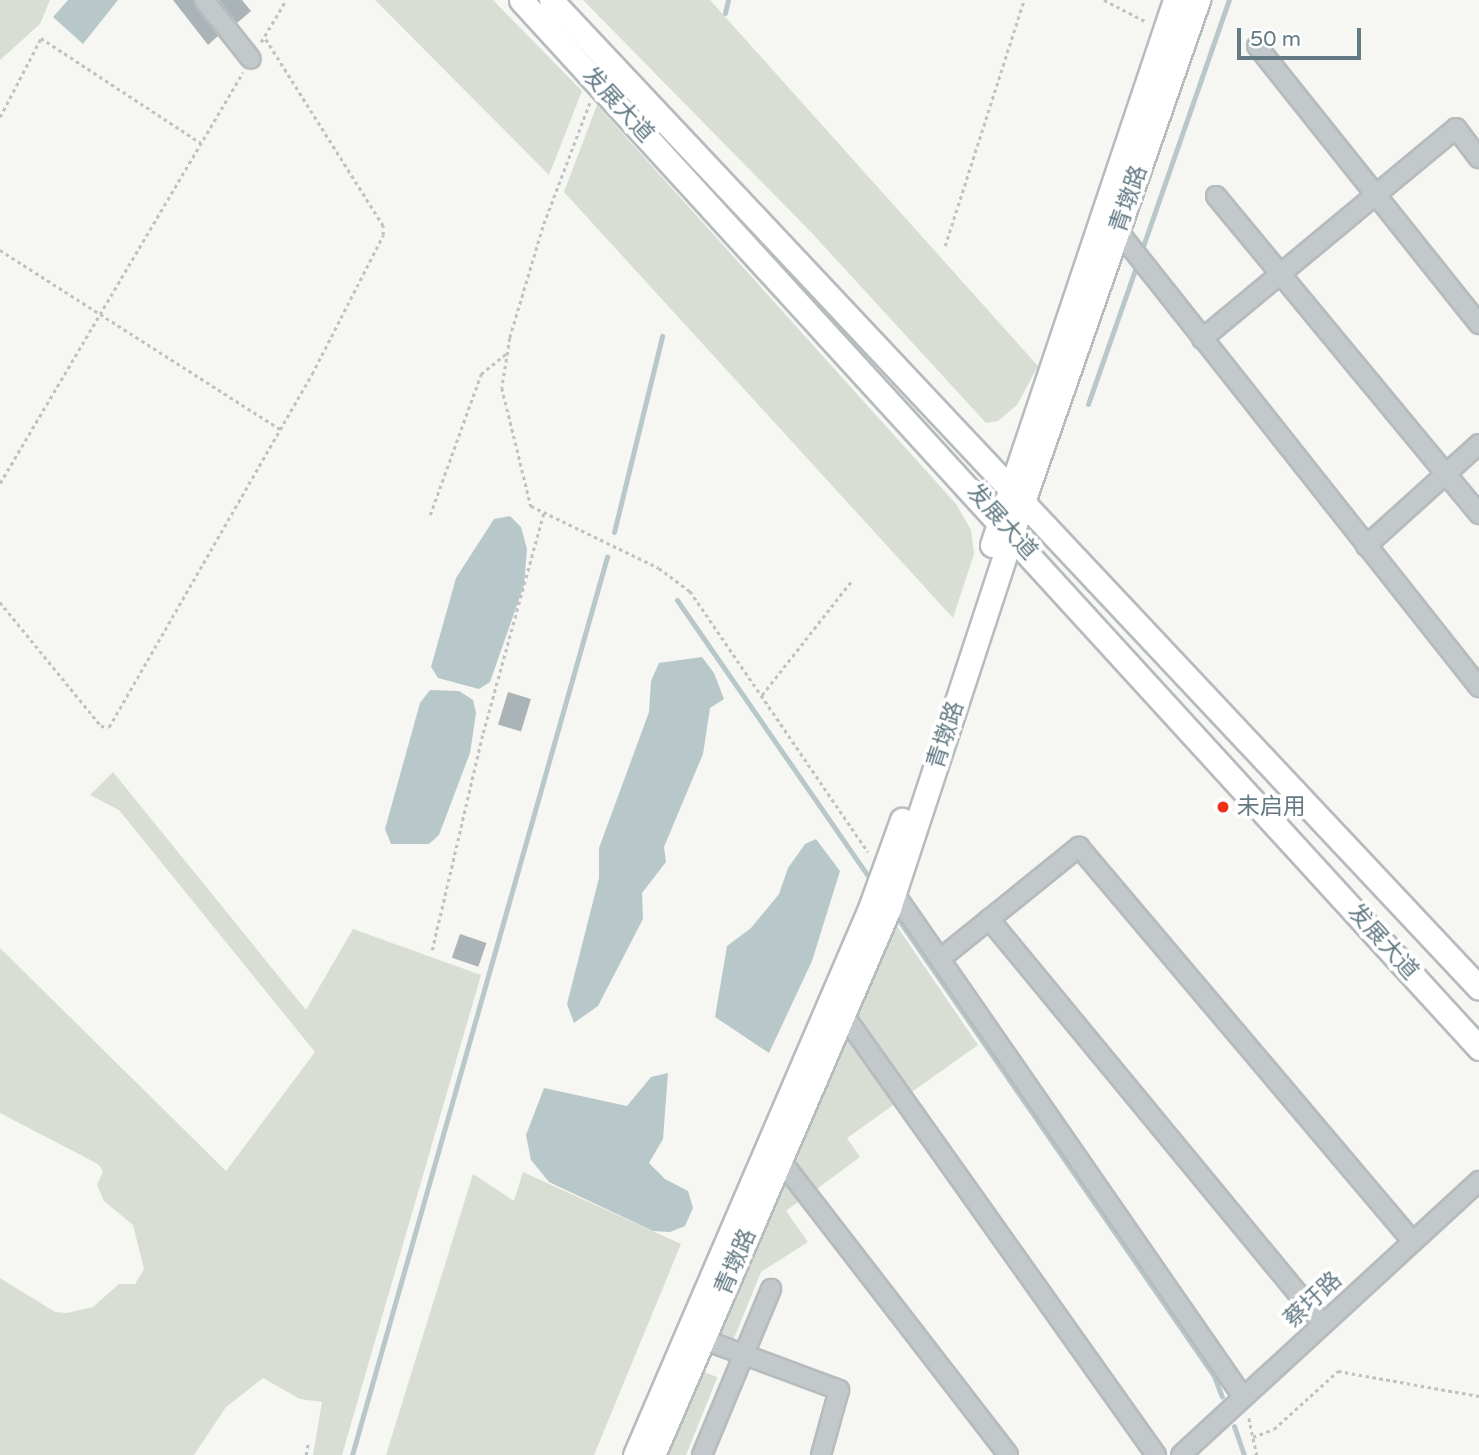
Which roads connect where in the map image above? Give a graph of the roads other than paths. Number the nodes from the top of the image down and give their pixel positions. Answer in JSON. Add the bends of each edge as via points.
{"nodes":[{"id":1,"x":204,"y":0,"type":"edge"},
{"id":2,"x":521,"y":0,"type":"edge"},
{"id":3,"x":551,"y":0,"type":"edge"},
{"id":4,"x":1175,"y":0,"type":"edge"},
{"id":5,"x":1198,"y":0,"type":"edge"},
{"id":6,"x":1257,"y":46,"type":"dead end"},
{"id":7,"x":251,"y":59,"type":"road end"},
{"id":8,"x":1479,"y":158,"type":"edge"},
{"id":9,"x":1374,"y":193,"type":"junction"},
{"id":10,"x":1216,"y":195,"type":"dead end"},
{"id":11,"x":1118,"y":232,"type":"junction"},
{"id":12,"x":1279,"y":275,"type":"junction"},
{"id":13,"x":1479,"y":324,"type":"edge"},
{"id":14,"x":1202,"y":339,"type":"junction"},
{"id":15,"x":1479,"y":443,"type":"edge"},
{"id":16,"x":1445,"y":474,"type":"junction"},
{"id":17,"x":1017,"y":495,"type":"junction"},
{"id":18,"x":1479,"y":514,"type":"edge"},
{"id":19,"x":1006,"y":526,"type":"junction"},
{"id":20,"x":1366,"y":546,"type":"junction"},
{"id":21,"x":1479,"y":687,"type":"edge"},
{"id":22,"x":888,"y":883,"type":"junction"},
{"id":23,"x":989,"y":919,"type":"junction"},
{"id":24,"x":940,"y":959,"type":"junction"},
{"id":25,"x":1479,"y":988,"type":"edge"},
{"id":26,"x":843,"y":1014,"type":"junction"},
{"id":27,"x":1479,"y":1048,"type":"edge"},
{"id":28,"x":774,"y":1152,"type":"junction"},
{"id":29,"x":1479,"y":1181,"type":"edge"},
{"id":30,"x":1413,"y":1242,"type":"junction"},
{"id":31,"x":771,"y":1289,"type":"dead end"},
{"id":32,"x":1323,"y":1324,"type":"junction"},
{"id":33,"x":695,"y":1336,"type":"junction"},
{"id":34,"x":742,"y":1354,"type":"junction"},
{"id":35,"x":1243,"y":1397,"type":"junction"},
{"id":36,"x":635,"y":1455,"type":"edge"},
{"id":37,"x":653,"y":1455,"type":"edge"},
{"id":38,"x":702,"y":1455,"type":"edge"},
{"id":39,"x":821,"y":1455,"type":"edge"},
{"id":40,"x":1007,"y":1455,"type":"edge"},
{"id":41,"x":1156,"y":1455,"type":"edge"},
{"id":42,"x":1181,"y":1455,"type":"edge"}],
"edges":[{"from":1,"to":7,"type":"street"},
{"from":2,"to":19,"type":"main road","name":"发展大道"},
{"from":3,"to":17,"type":"main road","name":"发展大道"},
{"from":4,"to":17,"type":"main road","name":"青墩路"},
{"from":5,"to":11,"type":"main road","name":"青墩路"},
{"from":6,"to":9,"type":"street"},
{"from":8,"to":9,"type":"street","via":[[1456,128]]},
{"from":9,"to":12,"type":"street"},
{"from":9,"to":13,"type":"street"},
{"from":10,"to":12,"type":"street"},
{"from":11,"to":14,"type":"street"},
{"from":11,"to":17,"type":"main road","name":"青墩路"},
{"from":12,"to":14,"type":"street"},
{"from":12,"to":16,"type":"street"},
{"from":14,"to":20,"type":"street"},
{"from":15,"to":16,"type":"street"},
{"from":16,"to":18,"type":"street"},
{"from":16,"to":20,"type":"street"},
{"from":17,"to":19,"type":"main road","name":"青墩路"},
{"from":17,"to":25,"type":"main road","name":"发展大道"},
{"from":19,"to":22,"type":"main road","name":"青墩路"},
{"from":19,"to":27,"type":"main road","name":"发展大道"},
{"from":20,"to":21,"type":"street"},
{"from":22,"to":24,"type":"street"},
{"from":22,"to":26,"type":"main road","name":"青墩路"},
{"from":22,"to":28,"type":"main road","name":"青墩路"},
{"from":23,"to":24,"type":"street"},
{"from":23,"to":30,"type":"street","via":[[1079,847]]},
{"from":23,"to":32,"type":"street"},
{"from":24,"to":35,"type":"street"},
{"from":26,"to":28,"type":"main road","name":"青墩路"},
{"from":26,"to":41,"type":"street"},
{"from":28,"to":33,"type":"main road","name":"青墩路"},
{"from":28,"to":40,"type":"street"},
{"from":29,"to":30,"type":"street","name":"蔡圩路"},
{"from":30,"to":32,"type":"street","name":"蔡圩路"},
{"from":31,"to":34,"type":"street"},
{"from":32,"to":35,"type":"street","name":"蔡圩路"},
{"from":33,"to":34,"type":"street"},
{"from":33,"to":36,"type":"main road","name":"青墩路"},
{"from":33,"to":37,"type":"main road","name":"青墩路"},
{"from":34,"to":38,"type":"street"},
{"from":34,"to":39,"type":"street","via":[[839,1390]]},
{"from":35,"to":42,"type":"street","name":"蔡圩路"}]}
